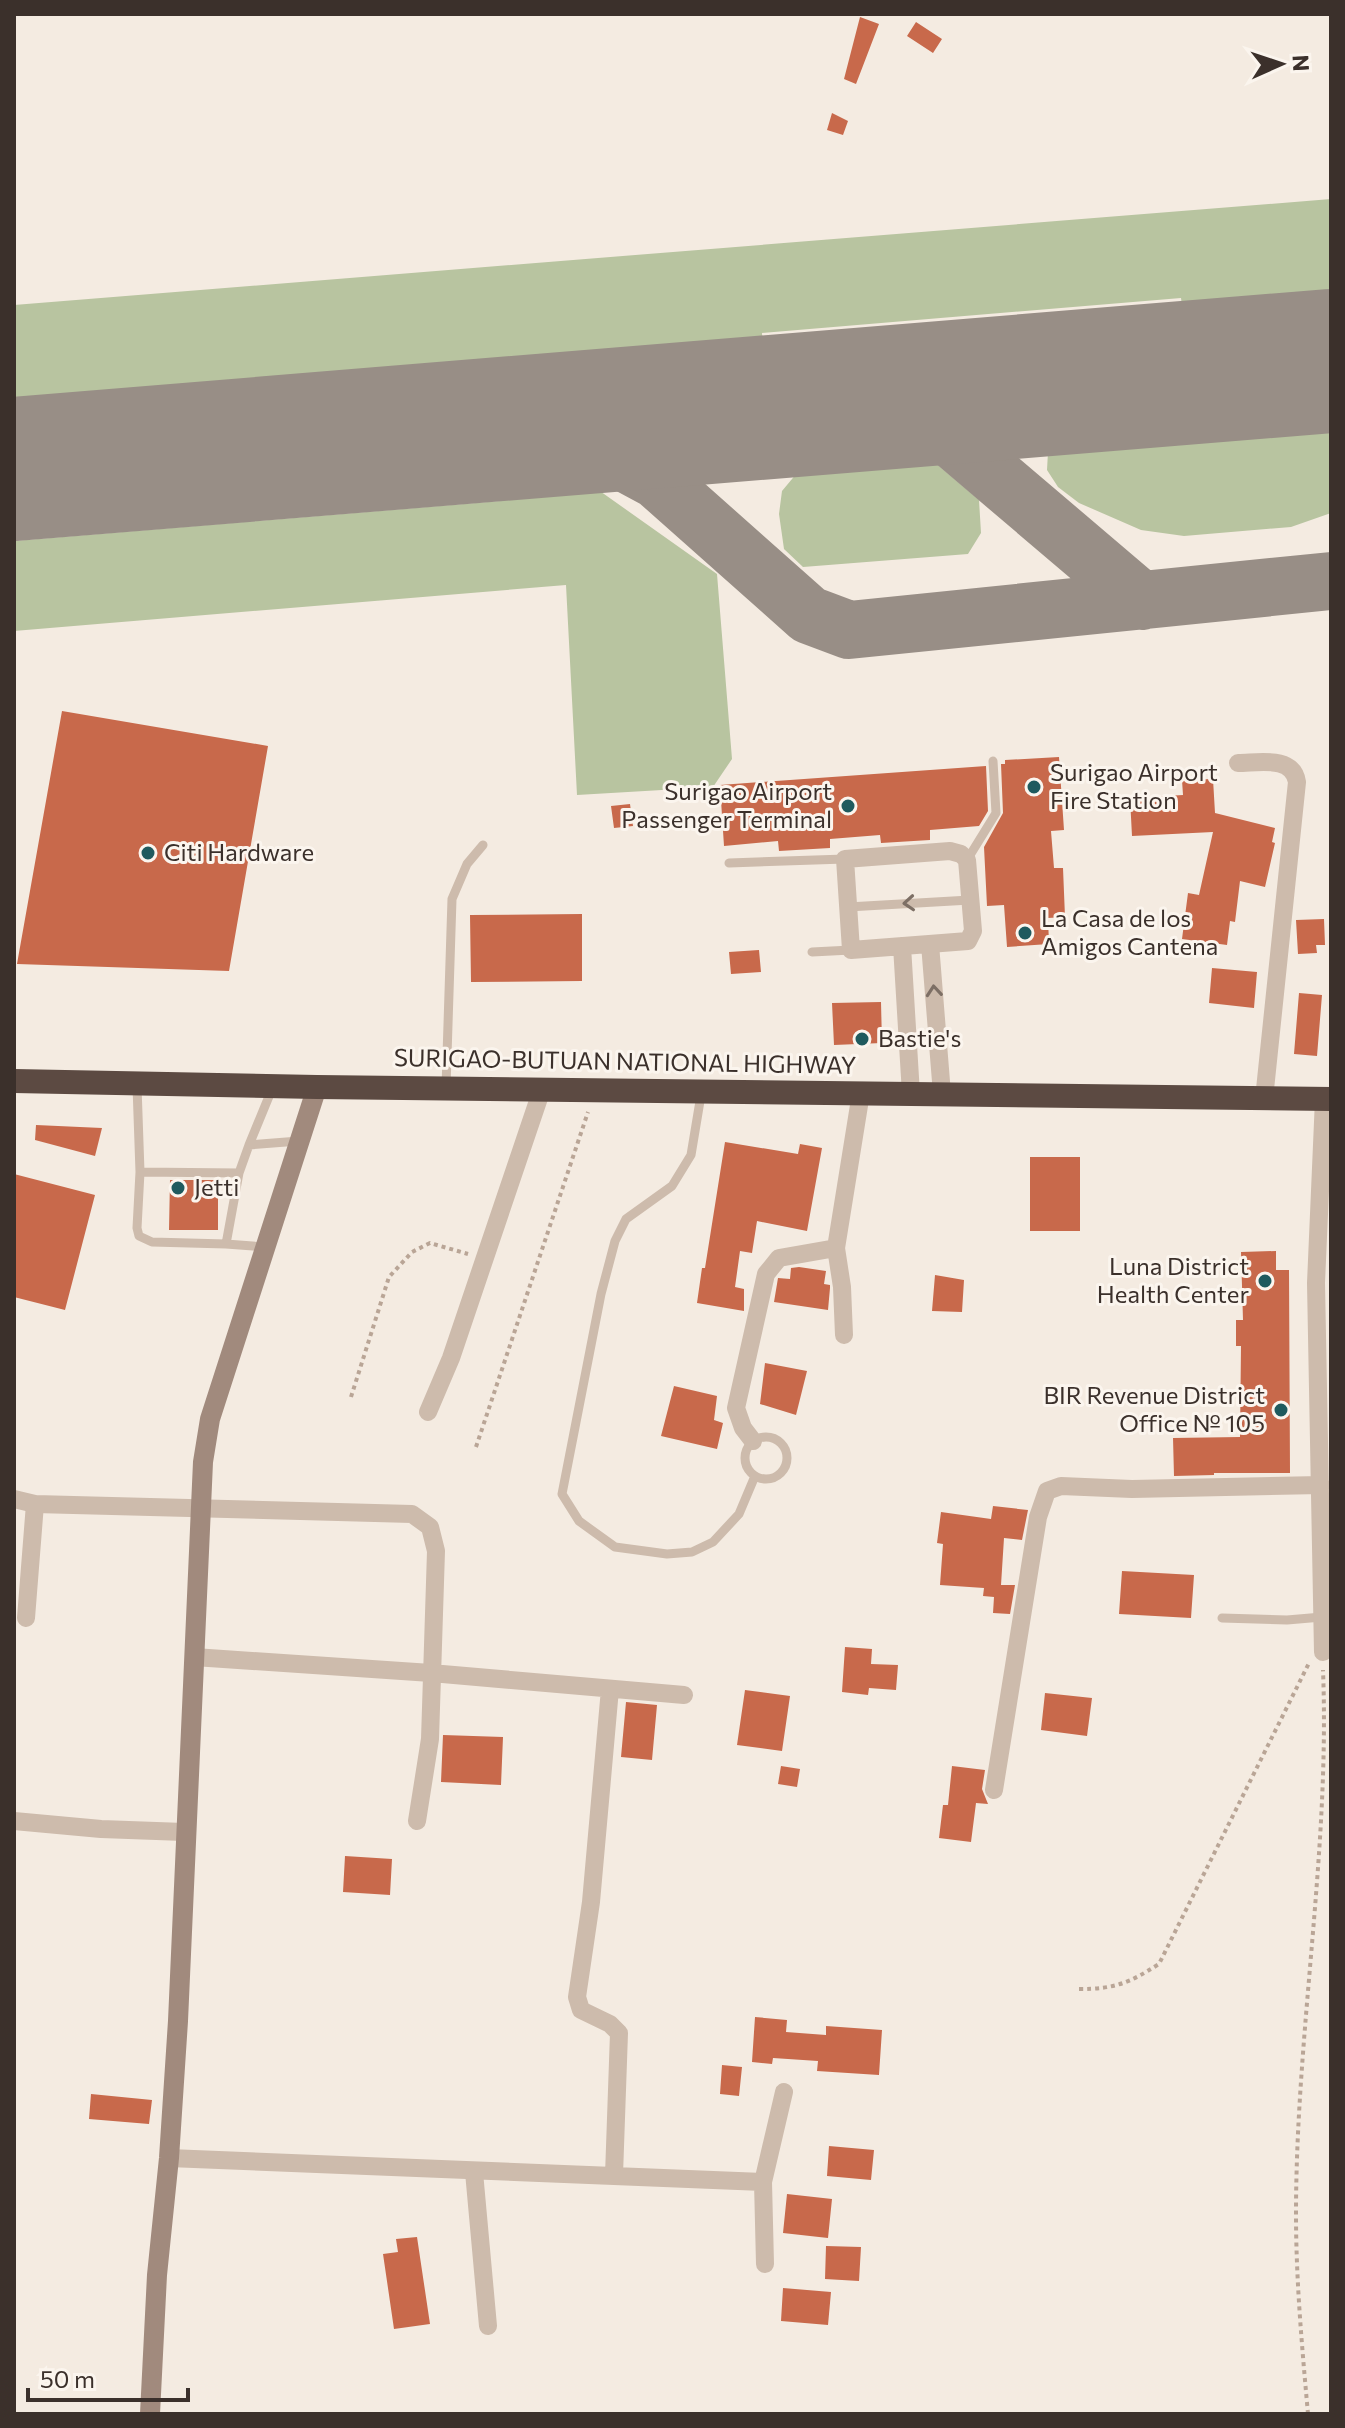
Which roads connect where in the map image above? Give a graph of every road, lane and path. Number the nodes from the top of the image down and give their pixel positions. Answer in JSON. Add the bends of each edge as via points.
{"nodes":[{"id":1,"x":993,"y":761,"type":"dead end"},
{"id":2,"x":1238,"y":763,"type":"dead end"},
{"id":3,"x":483,"y":845,"type":"dead end"},
{"id":4,"x":845,"y":859,"type":"junction"},
{"id":5,"x":967,"y":860,"type":"junction"},
{"id":6,"x":729,"y":863,"type":"dead end"},
{"id":7,"x":970,"y":900,"type":"junction"},
{"id":8,"x":848,"y":907,"type":"junction"},
{"id":9,"x":930,"y":944,"type":"junction"},
{"id":10,"x":902,"y":946,"type":"junction"},
{"id":11,"x":851,"y":950,"type":"junction"},
{"id":12,"x":812,"y":952,"type":"dead end"},
{"id":13,"x":14,"y":1081,"type":"edge"},
{"id":14,"x":137,"y":1082,"type":"junction"},
{"id":15,"x":274,"y":1086,"type":"junction"},
{"id":16,"x":317,"y":1087,"type":"junction"},
{"id":17,"x":446,"y":1087,"type":"junction"},
{"id":18,"x":542,"y":1089,"type":"junction"},
{"id":19,"x":596,"y":1089,"type":"junction"},
{"id":20,"x":702,"y":1090,"type":"junction"},
{"id":21,"x":861,"y":1093,"type":"junction"},
{"id":22,"x":911,"y":1094,"type":"junction"},
{"id":23,"x":942,"y":1094,"type":"junction"},
{"id":24,"x":1264,"y":1099,"type":"junction"},
{"id":25,"x":1327,"y":1099,"type":"edge"},
{"id":26,"x":299,"y":1141,"type":"junction"},
{"id":27,"x":249,"y":1145,"type":"junction"},
{"id":28,"x":140,"y":1172,"type":"junction"},
{"id":29,"x":239,"y":1173,"type":"junction"},
{"id":30,"x":226,"y":1244,"type":"junction"},
{"id":31,"x":265,"y":1247,"type":"junction"},
{"id":32,"x":836,"y":1248,"type":"junction"},
{"id":33,"x":486,"y":1259,"type":"junction"},
{"id":34,"x":844,"y":1335,"type":"dead end"},
{"id":35,"x":1326,"y":1395,"type":"edge"},
{"id":36,"x":351,"y":1397,"type":"dead end"},
{"id":37,"x":428,"y":1412,"type":"dead end"},
{"id":38,"x":753,"y":1441,"type":"junction"},
{"id":39,"x":476,"y":1447,"type":"dead end"},
{"id":40,"x":755,"y":1476,"type":"junction"},
{"id":41,"x":1321,"y":1485,"type":"junction"},
{"id":42,"x":14,"y":1499,"type":"edge"},
{"id":43,"x":35,"y":1504,"type":"junction"},
{"id":44,"x":201,"y":1508,"type":"junction"},
{"id":45,"x":1327,"y":1596,"type":"edge"},
{"id":46,"x":26,"y":1618,"type":"dead end"},
{"id":47,"x":1222,"y":1618,"type":"dead end"},
{"id":48,"x":1323,"y":1635,"type":"junction"},
{"id":49,"x":194,"y":1657,"type":"junction"},
{"id":50,"x":431,"y":1673,"type":"junction"},
{"id":51,"x":610,"y":1689,"type":"junction"},
{"id":52,"x":684,"y":1695,"type":"dead end"},
{"id":53,"x":994,"y":1790,"type":"dead end"},
{"id":54,"x":14,"y":1821,"type":"edge"},
{"id":55,"x":417,"y":1821,"type":"dead end"},
{"id":56,"x":184,"y":1832,"type":"junction"},
{"id":57,"x":1079,"y":1989,"type":"dead end"},
{"id":58,"x":784,"y":2092,"type":"dead end"},
{"id":59,"x":169,"y":2158,"type":"junction"},
{"id":60,"x":474,"y":2172,"type":"junction"},
{"id":61,"x":614,"y":2175,"type":"junction"},
{"id":62,"x":763,"y":2182,"type":"junction"},
{"id":63,"x":765,"y":2264,"type":"dead end"},
{"id":64,"x":488,"y":2326,"type":"dead end"},
{"id":65,"x":150,"y":2414,"type":"edge"},
{"id":66,"x":1308,"y":2414,"type":"edge"}],
"edges":[{"from":1,"to":5,"type":"lane","via":[[996,813]]},
{"from":2,"to":24,"type":"street","via":[[1286,765],[1297,782]]},
{"from":3,"to":17,"type":"lane","via":[[467,864],[452,899]]},
{"from":4,"to":5,"type":"street","via":[[950,851]]},
{"from":4,"to":6,"type":"lane"},
{"from":4,"to":8,"type":"street"},
{"from":5,"to":7,"type":"street"},
{"from":7,"to":8,"type":"lane","one_way":true},
{"from":7,"to":9,"type":"street","via":[[972,937],[962,943]]},
{"from":8,"to":11,"type":"street"},
{"from":9,"to":10,"type":"street"},
{"from":23,"to":9,"type":"street","one_way":true},
{"from":10,"to":11,"type":"street"},
{"from":10,"to":22,"type":"street"},
{"from":11,"to":12,"type":"lane"},
{"from":13,"to":14,"type":"highway","name":"SURIGAO-BUTUAN NATIONAL HIGHWAY"},
{"from":14,"to":15,"type":"highway","name":"SURIGAO-BUTUAN NATIONAL HIGHWAY"},
{"from":14,"to":28,"type":"lane"},
{"from":15,"to":16,"type":"highway","name":"SURIGAO-BUTUAN NATIONAL HIGHWAY"},
{"from":15,"to":27,"type":"lane"},
{"from":16,"to":17,"type":"highway","name":"SURIGAO-BUTUAN NATIONAL HIGHWAY"},
{"from":16,"to":26,"type":"street"},
{"from":17,"to":18,"type":"highway","name":"SURIGAO-BUTUAN NATIONAL HIGHWAY"},
{"from":18,"to":19,"type":"highway","name":"SURIGAO-BUTUAN NATIONAL HIGHWAY"},
{"from":18,"to":33,"type":"street"},
{"from":19,"to":20,"type":"highway","name":"SURIGAO-BUTUAN NATIONAL HIGHWAY"},
{"from":19,"to":39,"type":"path"},
{"from":20,"to":21,"type":"highway","name":"SURIGAO-BUTUAN NATIONAL HIGHWAY"},
{"from":20,"to":40,"type":"lane","via":[[691,1155],[672,1186],[626,1219],[615,1241],[562,1494],[579,1521],[615,1547],[692,1552],[713,1542],[739,1514]]},
{"from":21,"to":22,"type":"highway","name":"SURIGAO-BUTUAN NATIONAL HIGHWAY"},
{"from":21,"to":32,"type":"street"},
{"from":22,"to":23,"type":"highway","name":"SURIGAO-BUTUAN NATIONAL HIGHWAY"},
{"from":23,"to":24,"type":"highway","name":"SURIGAO-BUTUAN NATIONAL HIGHWAY"},
{"from":24,"to":25,"type":"highway","name":"SURIGAO-BUTUAN NATIONAL HIGHWAY"},
{"from":25,"to":35,"type":"street","via":[[1316,1283]]},
{"from":26,"to":27,"type":"lane"},
{"from":26,"to":31,"type":"street"},
{"from":27,"to":29,"type":"lane"},
{"from":28,"to":29,"type":"lane"},
{"from":28,"to":30,"type":"lane","via":[[139,1236],[152,1242]]},
{"from":29,"to":30,"type":"lane"},
{"from":30,"to":31,"type":"lane"},
{"from":31,"to":44,"type":"street","via":[[210,1419]]},
{"from":32,"to":34,"type":"street"},
{"from":32,"to":38,"type":"street","via":[[779,1258],[766,1274],[736,1408]]},
{"from":33,"to":36,"type":"path","via":[[430,1243],[412,1252],[389,1277]]},
{"from":33,"to":37,"type":"street"},
{"from":35,"to":41,"type":"street"},
{"from":38,"to":40,"type":"lane","via":[[745,1459]]},
{"from":38,"to":40,"type":"lane","via":[[773,1438],[787,1453],[785,1467],[776,1477]]},
{"from":41,"to":45,"type":"street"},
{"from":41,"to":53,"type":"street","via":[[1061,1486],[1047,1491],[1038,1517]]},
{"from":42,"to":43,"type":"street"},
{"from":43,"to":44,"type":"street"},
{"from":43,"to":46,"type":"street"},
{"from":44,"to":49,"type":"street"},
{"from":44,"to":50,"type":"street","via":[[412,1514],[430,1527],[436,1551]]},
{"from":45,"to":48,"type":"street"},
{"from":47,"to":48,"type":"lane","via":[[1287,1620]]},
{"from":48,"to":57,"type":"path","via":[[1159,1964],[1106,1989]]},
{"from":48,"to":66,"type":"path","via":[[1320,1820],[1296,2213]]},
{"from":49,"to":50,"type":"street"},
{"from":49,"to":56,"type":"street"},
{"from":50,"to":51,"type":"street"},
{"from":50,"to":55,"type":"street","via":[[430,1739]]},
{"from":51,"to":52,"type":"street"},
{"from":51,"to":61,"type":"street","via":[[577,1997],[581,2010],[619,2033]]},
{"from":54,"to":56,"type":"street"},
{"from":56,"to":59,"type":"street"},
{"from":58,"to":62,"type":"street"},
{"from":59,"to":60,"type":"street"},
{"from":59,"to":65,"type":"street"},
{"from":60,"to":61,"type":"street"},
{"from":60,"to":64,"type":"street"},
{"from":61,"to":62,"type":"street"},
{"from":62,"to":63,"type":"street"}]}
